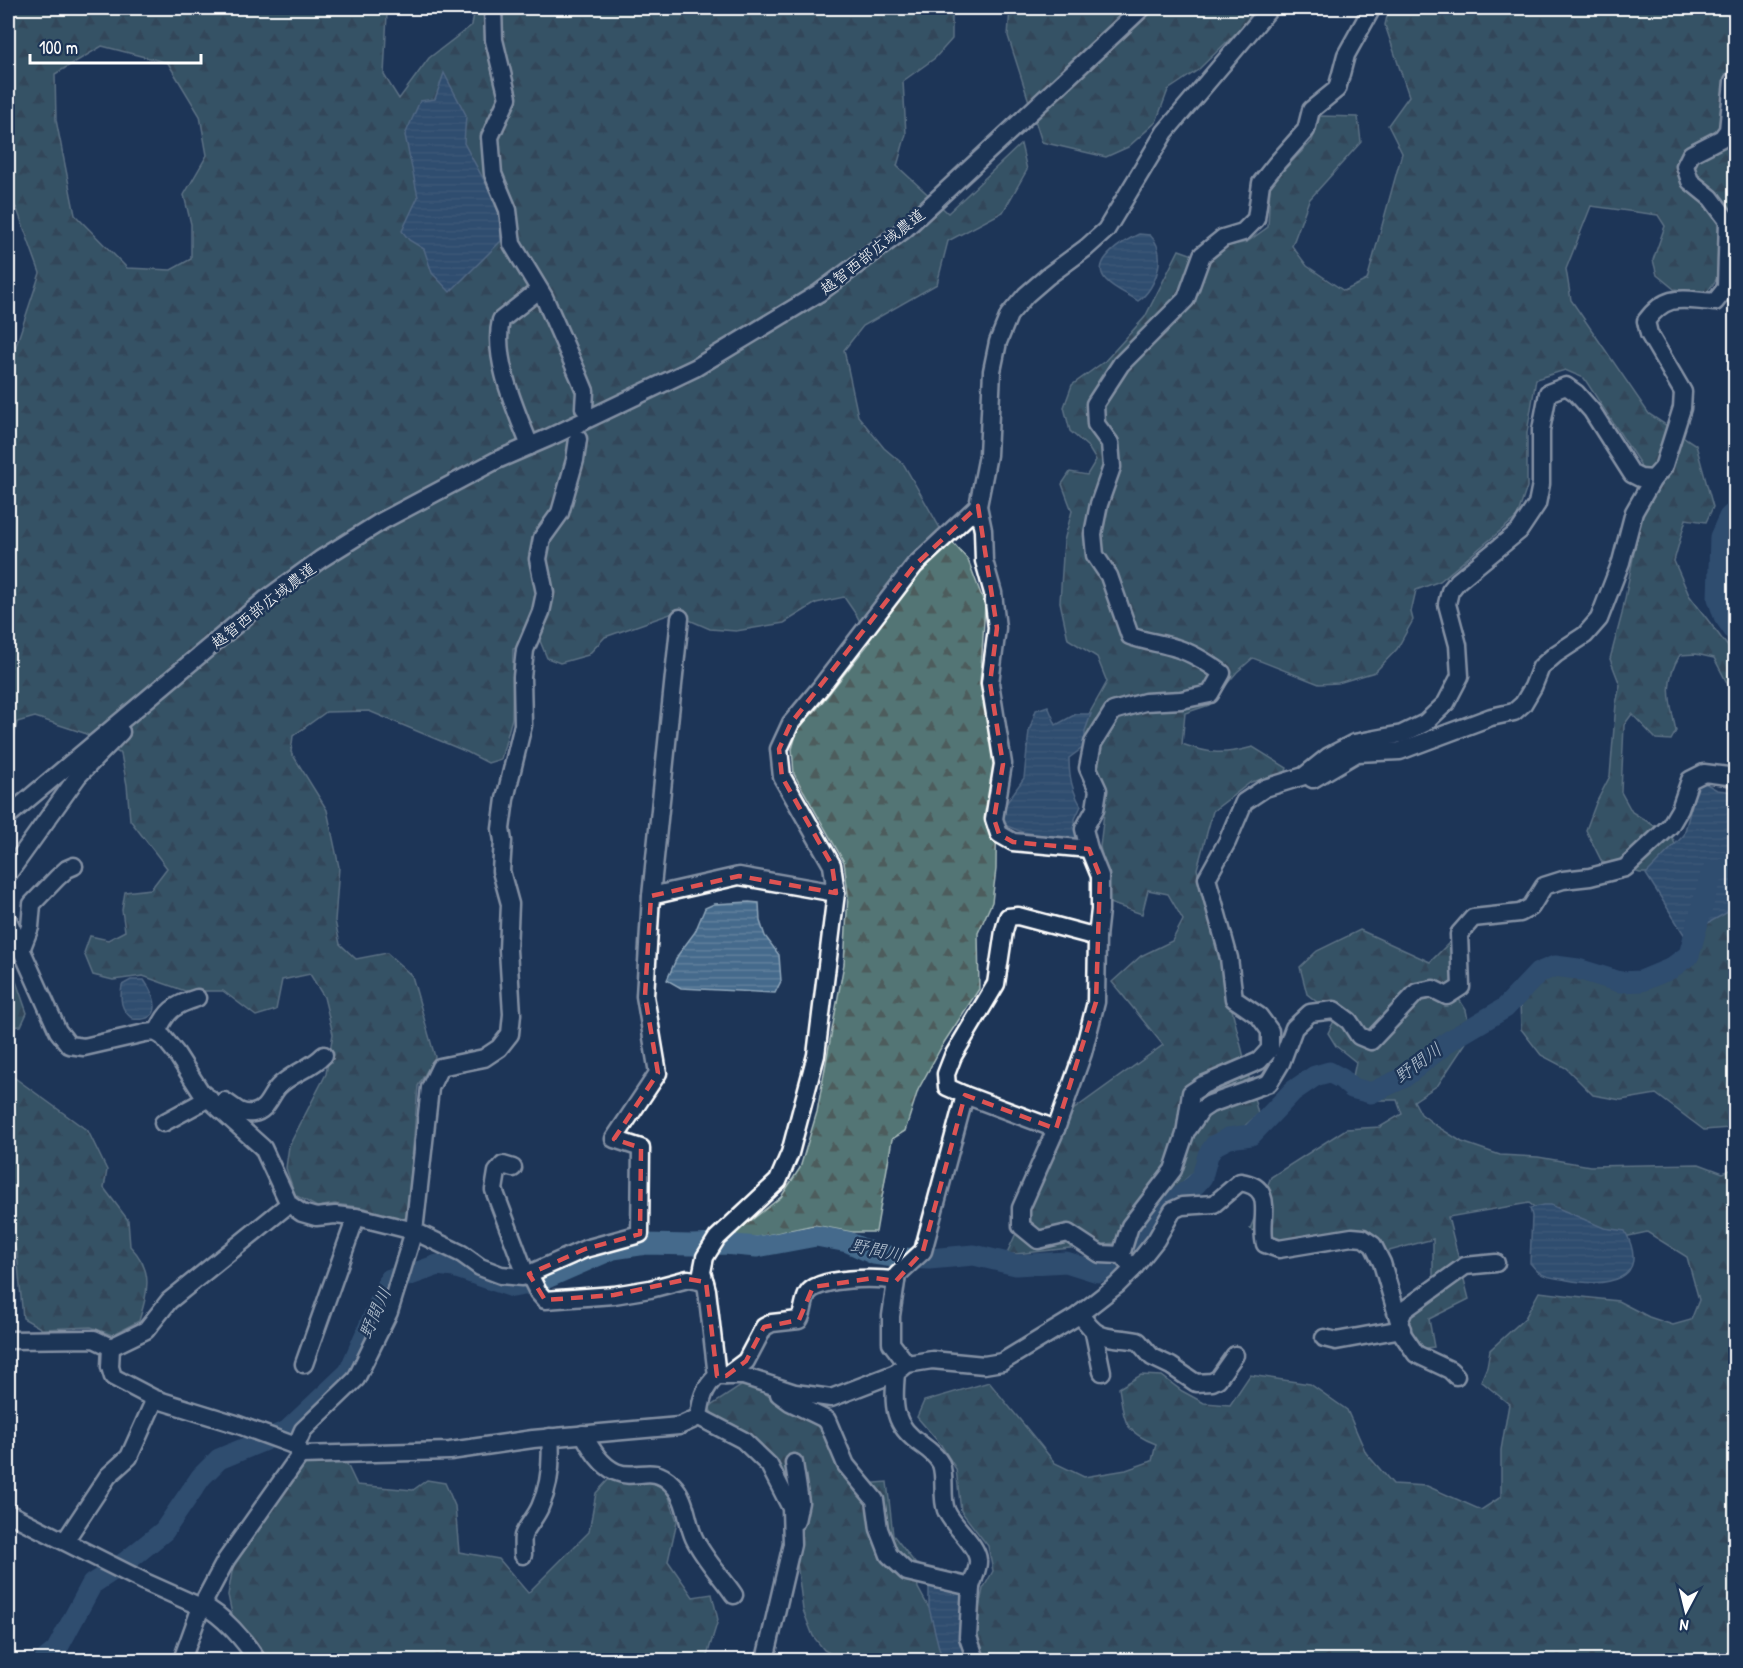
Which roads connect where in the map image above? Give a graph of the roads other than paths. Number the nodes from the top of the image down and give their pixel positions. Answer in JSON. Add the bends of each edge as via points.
{"nodes":[{"id":1,"x":493,"y":8,"type":"edge"},
{"id":2,"x":1142,"y":8,"type":"edge"},
{"id":3,"x":1270,"y":8,"type":"edge"},
{"id":4,"x":1372,"y":8,"type":"edge"},
{"id":5,"x":1736,"y":77,"type":"edge"},
{"id":6,"x":539,"y":290,"type":"junction"},
{"id":7,"x":584,"y":408,"type":"dead end"},
{"id":8,"x":578,"y":439,"type":"dead end"},
{"id":9,"x":530,"y":446,"type":"junction"},
{"id":10,"x":1653,"y":479,"type":"junction"},
{"id":11,"x":978,"y":506,"type":"junction"},
{"id":12,"x":680,"y":618,"type":"dead end"},
{"id":13,"x":118,"y":723,"type":"junction"},
{"id":14,"x":1304,"y":776,"type":"junction"},
{"id":15,"x":1736,"y":777,"type":"edge"},
{"id":16,"x":8,"y":816,"type":"edge"},
{"id":17,"x":1089,"y":849,"type":"junction"},
{"id":18,"x":74,"y":866,"type":"dead end"},
{"id":19,"x":8,"y":874,"type":"edge"},
{"id":20,"x":836,"y":893,"type":"junction"},
{"id":21,"x":651,"y":896,"type":"junction"},
{"id":22,"x":8,"y":920,"type":"edge"},
{"id":23,"x":1097,"y":937,"type":"junction"},
{"id":24,"x":21,"y":950,"type":"junction"},
{"id":25,"x":197,"y":999,"type":"dead end"},
{"id":26,"x":157,"y":1034,"type":"junction"},
{"id":27,"x":324,"y":1055,"type":"dead end"},
{"id":28,"x":964,"y":1095,"type":"junction"},
{"id":29,"x":212,"y":1100,"type":"junction"},
{"id":30,"x":163,"y":1123,"type":"dead end"},
{"id":31,"x":1056,"y":1129,"type":"junction"},
{"id":32,"x":1185,"y":1134,"type":"junction"},
{"id":33,"x":513,"y":1168,"type":"dead end"},
{"id":34,"x":289,"y":1204,"type":"junction"},
{"id":35,"x":356,"y":1217,"type":"junction"},
{"id":36,"x":414,"y":1231,"type":"junction"},
{"id":37,"x":1121,"y":1256,"type":"junction"},
{"id":38,"x":1496,"y":1263,"type":"dead end"},
{"id":39,"x":1133,"y":1269,"type":"junction"},
{"id":40,"x":527,"y":1275,"type":"junction"},
{"id":41,"x":896,"y":1281,"type":"junction"},
{"id":42,"x":705,"y":1282,"type":"junction"},
{"id":43,"x":1080,"y":1314,"type":"junction"},
{"id":44,"x":1400,"y":1325,"type":"junction"},
{"id":45,"x":1094,"y":1333,"type":"junction"},
{"id":46,"x":1324,"y":1338,"type":"dead end"},
{"id":47,"x":8,"y":1340,"type":"edge"},
{"id":48,"x":111,"y":1347,"type":"junction"},
{"id":49,"x":1234,"y":1355,"type":"dead end"},
{"id":50,"x":304,"y":1364,"type":"dead end"},
{"id":51,"x":902,"y":1368,"type":"junction"},
{"id":52,"x":1102,"y":1372,"type":"dead end"},
{"id":53,"x":722,"y":1376,"type":"junction"},
{"id":54,"x":1456,"y":1376,"type":"dead end"},
{"id":55,"x":766,"y":1385,"type":"junction"},
{"id":56,"x":155,"y":1399,"type":"junction"},
{"id":57,"x":699,"y":1417,"type":"junction"},
{"id":58,"x":583,"y":1434,"type":"junction"},
{"id":59,"x":550,"y":1437,"type":"junction"},
{"id":60,"x":298,"y":1450,"type":"junction"},
{"id":61,"x":794,"y":1463,"type":"dead end"},
{"id":62,"x":11,"y":1521,"type":"edge"},
{"id":63,"x":792,"y":1536,"type":"junction"},
{"id":64,"x":65,"y":1541,"type":"junction"},
{"id":65,"x":523,"y":1555,"type":"dead end"},
{"id":66,"x":971,"y":1587,"type":"junction"},
{"id":67,"x":734,"y":1595,"type":"dead end"},
{"id":68,"x":201,"y":1606,"type":"junction"},
{"id":69,"x":182,"y":1660,"type":"edge"},
{"id":70,"x":257,"y":1660,"type":"edge"},
{"id":71,"x":765,"y":1660,"type":"edge"},
{"id":72,"x":976,"y":1660,"type":"edge"}],
"edges":[{"from":1,"to":6,"type":"street","via":[[494,40],[508,98],[490,137],[493,174],[508,210],[512,244]]},
{"from":2,"to":9,"type":"street","name":"越智西部広域農道","via":[[905,229],[819,293],[695,368]]},
{"from":3,"to":11,"type":"street","via":[[1165,132],[1106,230],[1040,282],[1009,315],[992,371],[988,455]]},
{"from":4,"to":17,"type":"street","via":[[1346,55],[1337,89],[1311,110],[1306,130],[1262,183],[1256,219],[1243,232],[1223,238],[1202,255],[1186,299],[1121,364],[1095,404],[1096,424],[1110,443],[1112,467],[1099,504],[1095,555],[1109,576],[1130,636],[1177,648],[1222,673],[1210,694],[1145,702],[1113,711],[1093,743],[1088,768],[1098,790],[1095,809],[1084,829]]},
{"from":5,"to":10,"type":"street","via":[[1728,130],[1722,138],[1691,154],[1686,166],[1690,181],[1711,198],[1728,220],[1726,288],[1715,302],[1669,300],[1655,308],[1646,321],[1649,334],[1683,392],[1682,408],[1663,468]]},
{"from":6,"to":7,"type":"street","via":[[585,391]]},
{"from":6,"to":9,"type":"street","via":[[501,320],[498,337],[512,400]]},
{"from":8,"to":36,"type":"street","via":[[560,513],[542,538],[538,559],[544,593],[541,612],[525,650],[523,725],[501,829],[501,871],[510,904],[510,1034],[484,1058],[440,1067],[430,1088]]},
{"from":9,"to":13,"type":"street","name":"越智西部広域農道","via":[[382,521],[321,559],[265,600]]},
{"from":10,"to":14,"type":"street","via":[[1634,512],[1622,561],[1599,619],[1586,635],[1541,667],[1523,704],[1514,712],[1400,751],[1357,753],[1313,779]]},
{"from":10,"to":14,"type":"street","via":[[1632,474],[1576,393],[1566,386],[1548,393],[1541,430],[1537,504],[1519,531],[1458,580],[1450,591],[1447,604],[1458,645],[1460,676],[1446,703],[1425,723],[1402,734],[1354,743]]},
{"from":11,"to":17,"type":"street","via":[[998,628],[990,682],[1003,764],[994,819],[999,834],[1013,842]]},
{"from":11,"to":20,"type":"street","via":[[914,566],[791,723],[779,749],[782,777],[832,865]]},
{"from":12,"to":21,"type":"street"},
{"from":13,"to":16,"type":"street","name":"越智西部広域農道"},
{"from":13,"to":19,"type":"street","via":[[121,733],[78,776]]},
{"from":14,"to":32,"type":"street","via":[[1265,788],[1244,802],[1207,879],[1229,958],[1234,999],[1259,1016],[1270,1030],[1270,1049],[1259,1061],[1191,1093]]},
{"from":15,"to":32,"type":"street","via":[[1704,773],[1690,780],[1671,826],[1625,868],[1544,886],[1531,908],[1520,913],[1473,918],[1459,934],[1461,987],[1447,996],[1433,989],[1417,992],[1371,1041],[1359,1036],[1349,1021],[1334,1010],[1310,1013],[1294,1028],[1269,1083],[1210,1104],[1201,1110]]},
{"from":17,"to":23,"type":"street","via":[[1100,876]]},
{"from":18,"to":24,"type":"street","via":[[32,904],[30,927]]},
{"from":20,"to":21,"type":"street","via":[[739,876]]},
{"from":20,"to":42,"type":"street","via":[[816,1055],[790,1153],[778,1181],[717,1238],[705,1257]]},
{"from":21,"to":40,"type":"street","via":[[645,996],[658,1073],[614,1139],[641,1148],[640,1234],[585,1249]]},
{"from":22,"to":24,"type":"street"},
{"from":23,"to":28,"type":"street","via":[[1018,916],[1008,917],[996,984],[946,1074],[947,1087]]},
{"from":23,"to":31,"type":"street","via":[[1096,1002]]},
{"from":24,"to":26,"type":"street","via":[[58,1030],[69,1045],[84,1047],[145,1033]]},
{"from":25,"to":26,"type":"street","via":[[172,1009]]},
{"from":26,"to":29,"type":"street","via":[[176,1053],[201,1092]]},
{"from":27,"to":29,"type":"street","via":[[288,1078],[261,1110],[237,1112],[226,1101]]},
{"from":28,"to":31,"type":"street"},
{"from":28,"to":41,"type":"street","via":[[923,1251],[897,1275]]},
{"from":29,"to":30,"type":"street"},
{"from":29,"to":34,"type":"street","via":[[263,1148]]},
{"from":31,"to":37,"type":"street","via":[[1021,1208],[1021,1226],[1038,1240],[1068,1233],[1100,1254]]},
{"from":32,"to":37,"type":"street","via":[[1173,1170],[1130,1226]]},
{"from":33,"to":40,"type":"street","via":[[503,1165],[497,1172],[494,1190]]},
{"from":34,"to":35,"type":"street","via":[[316,1217]]},
{"from":34,"to":48,"type":"street","via":[[169,1301],[146,1330]]},
{"from":35,"to":36,"type":"street"},
{"from":35,"to":50,"type":"street"},
{"from":36,"to":40,"type":"street","via":[[480,1267],[501,1275]]},
{"from":36,"to":60,"type":"street","via":[[388,1312],[356,1379],[303,1430]]},
{"from":37,"to":39,"type":"street"},
{"from":38,"to":44,"type":"street","via":[[1466,1266],[1404,1310]]},
{"from":39,"to":43,"type":"street"},
{"from":39,"to":44,"type":"street","via":[[1173,1210],[1214,1204],[1240,1182],[1252,1184],[1265,1202],[1265,1244],[1279,1249],[1352,1237],[1373,1245]]},
{"from":40,"to":42,"type":"street","via":[[545,1300],[623,1293],[688,1279]]},
{"from":41,"to":51,"type":"street","via":[[891,1343]]},
{"from":41,"to":53,"type":"street","via":[[874,1278],[813,1287],[798,1320],[764,1327],[746,1361]]},
{"from":42,"to":53,"type":"street"},
{"from":43,"to":45,"type":"street"},
{"from":43,"to":51,"type":"street","via":[[1002,1362],[984,1365],[932,1360]]},
{"from":44,"to":46,"type":"street","via":[[1336,1341]]},
{"from":44,"to":54,"type":"street","via":[[1416,1354]]},
{"from":45,"to":49,"type":"street","via":[[1138,1341],[1152,1357],[1196,1383],[1218,1379]]},
{"from":45,"to":52,"type":"street"},
{"from":47,"to":48,"type":"street","via":[[94,1339]]},
{"from":48,"to":56,"type":"street","via":[[113,1377]]},
{"from":51,"to":55,"type":"street","via":[[831,1398]]},
{"from":51,"to":66,"type":"street","via":[[894,1397],[897,1419],[910,1437],[931,1451],[940,1464],[945,1508],[978,1560]]},
{"from":53,"to":55,"type":"street","via":[[743,1376]]},
{"from":53,"to":57,"type":"street","via":[[707,1384]]},
{"from":55,"to":66,"type":"street","via":[[827,1420],[846,1465],[875,1500],[879,1529],[889,1555],[907,1572]]},
{"from":56,"to":60,"type":"street","via":[[236,1424]]},
{"from":56,"to":64,"type":"street","via":[[129,1457],[108,1476]]},
{"from":57,"to":58,"type":"street","via":[[680,1426]]},
{"from":57,"to":63,"type":"street","via":[[743,1440],[769,1465],[791,1508]]},
{"from":58,"to":59,"type":"street"},
{"from":58,"to":67,"type":"street","via":[[596,1457],[615,1472],[652,1472],[671,1482],[681,1495],[694,1538]]},
{"from":59,"to":60,"type":"street","via":[[450,1451]]},
{"from":59,"to":65,"type":"street","via":[[546,1489],[536,1518],[524,1535]]},
{"from":60,"to":68,"type":"street","via":[[226,1560]]},
{"from":61,"to":63,"type":"street","via":[[800,1502]]},
{"from":62,"to":64,"type":"street"},
{"from":63,"to":71,"type":"street"},
{"from":64,"to":68,"type":"street"},
{"from":66,"to":72,"type":"street","via":[[968,1637]]},
{"from":68,"to":69,"type":"street"},
{"from":68,"to":70,"type":"street","via":[[221,1617]]}]}
